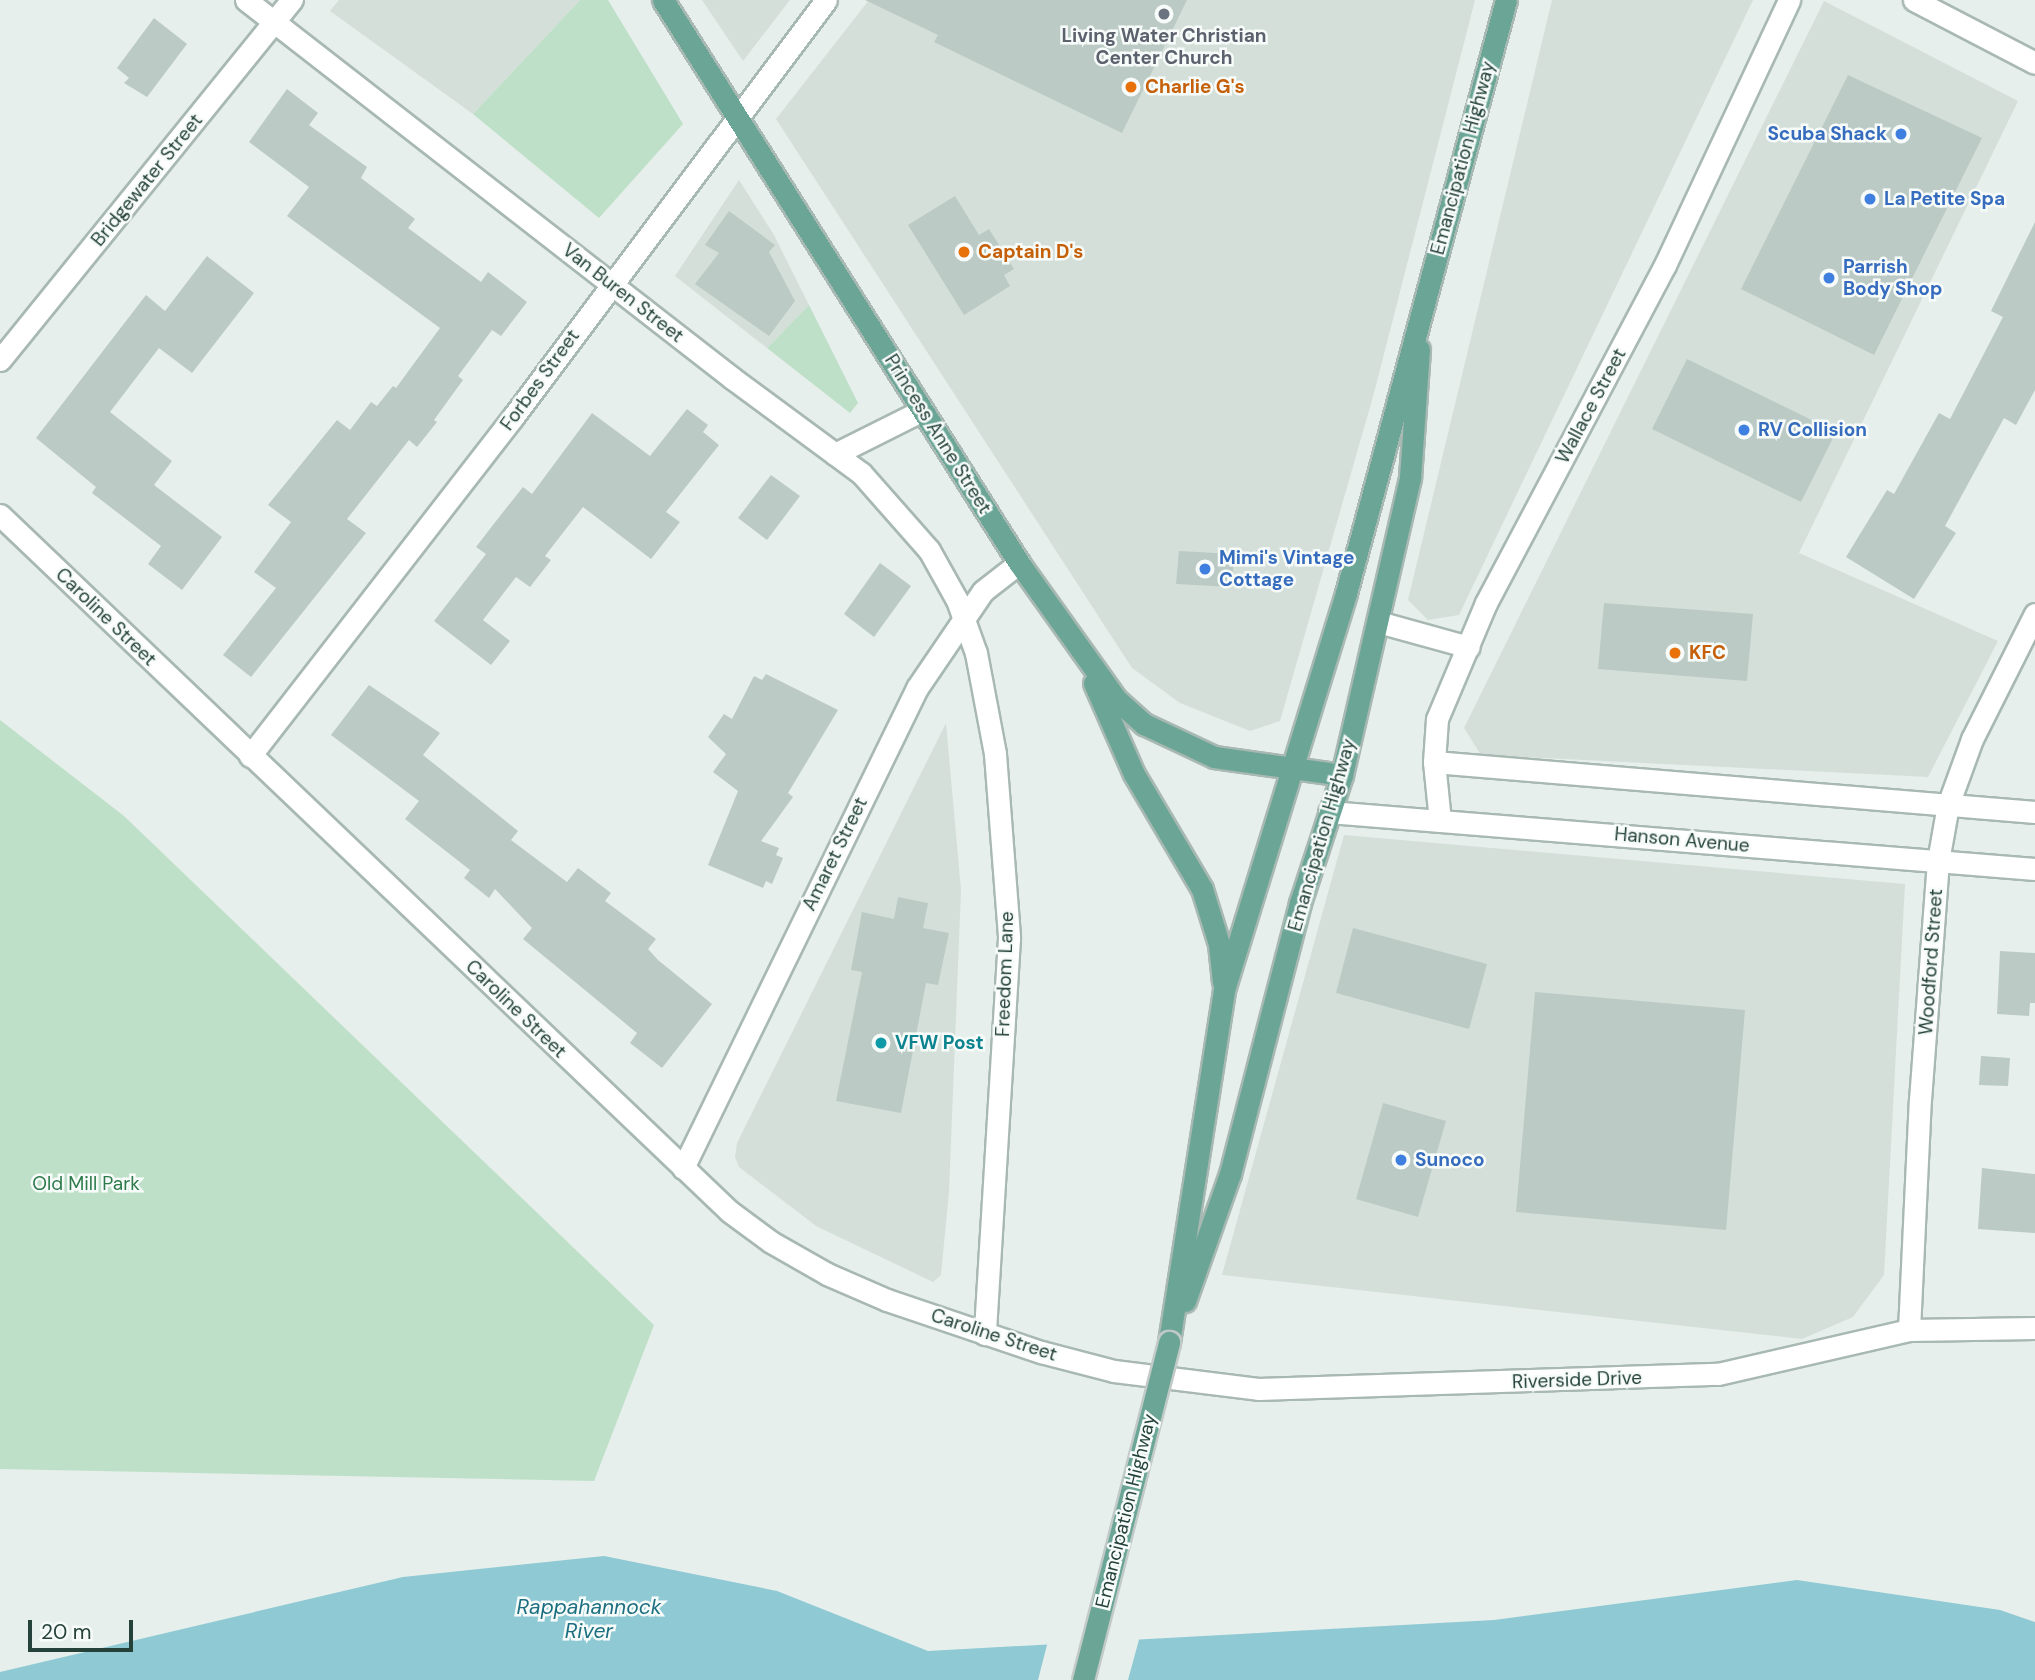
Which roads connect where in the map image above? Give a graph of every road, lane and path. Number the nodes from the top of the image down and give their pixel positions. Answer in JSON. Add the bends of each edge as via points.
{"nodes":[{"id":1,"x":246,"y":0,"type":"edge"},
{"id":2,"x":292,"y":0,"type":"edge"},
{"id":3,"x":663,"y":0,"type":"edge"},
{"id":4,"x":826,"y":0,"type":"edge"},
{"id":5,"x":1506,"y":0,"type":"edge"},
{"id":6,"x":1789,"y":0,"type":"edge"},
{"id":7,"x":1914,"y":0,"type":"edge"},
{"id":8,"x":274,"y":25,"type":"junction"},
{"id":9,"x":2035,"y":63,"type":"edge"},
{"id":10,"x":737,"y":115,"type":"junction"},
{"id":11,"x":611,"y":283,"type":"junction"},
{"id":12,"x":1420,"y":316,"type":"junction"},
{"id":13,"x":0,"y":360,"type":"edge"},
{"id":14,"x":923,"y":410,"type":"junction"},
{"id":15,"x":835,"y":454,"type":"junction"},
{"id":16,"x":0,"y":515,"type":"edge"},
{"id":17,"x":1019,"y":563,"type":"junction"},
{"id":18,"x":2035,"y":614,"type":"edge"},
{"id":19,"x":964,"y":618,"type":"junction"},
{"id":20,"x":1378,"y":622,"type":"junction"},
{"id":21,"x":1469,"y":647,"type":"junction"},
{"id":22,"x":1084,"y":659,"type":"junction"},
{"id":23,"x":250,"y":756,"type":"junction"},
{"id":24,"x":1434,"y":762,"type":"junction"},
{"id":25,"x":1292,"y":770,"type":"junction"},
{"id":26,"x":1342,"y":775,"type":"junction"},
{"id":27,"x":1948,"y":805,"type":"junction"},
{"id":28,"x":1329,"y":812,"type":"junction"},
{"id":29,"x":2035,"y":813,"type":"edge"},
{"id":30,"x":1440,"y":821,"type":"junction"},
{"id":31,"x":1938,"y":861,"type":"junction"},
{"id":32,"x":2035,"y":869,"type":"edge"},
{"id":33,"x":1224,"y":990,"type":"junction"},
{"id":34,"x":682,"y":1168,"type":"junction"},
{"id":35,"x":2035,"y":1328,"type":"edge"},
{"id":36,"x":1909,"y":1330,"type":"junction"},
{"id":37,"x":985,"y":1334,"type":"junction"},
{"id":38,"x":1169,"y":1342,"type":"junction"},
{"id":39,"x":1114,"y":1371,"type":"joint"},
{"id":40,"x":1083,"y":1680,"type":"edge"}],
"edges":[{"from":1,"to":8,"type":"street","name":"Van Buren Street"},
{"from":2,"to":8,"type":"street","name":"Bridgewater Street"},
{"from":3,"to":10,"type":"main road","name":"Princess Anne Street"},
{"from":4,"to":10,"type":"street","name":"Forbes Street"},
{"from":5,"to":12,"type":"main road","name":"Emancipation Highway"},
{"from":6,"to":21,"type":"street","name":"Wallace Street","via":[[1665,265],[1486,603]]},
{"from":7,"to":9,"type":"street"},
{"from":8,"to":11,"type":"street","name":"Van Buren Street"},
{"from":8,"to":13,"type":"street","name":"Bridgewater Street"},
{"from":10,"to":11,"type":"street","name":"Forbes Street"},
{"from":10,"to":14,"type":"main road","name":"Princess Anne Street"},
{"from":11,"to":15,"type":"street","name":"Van Buren Street"},
{"from":11,"to":23,"type":"street","name":"Forbes Street"},
{"from":12,"to":20,"type":"main road","name":"Emancipation Highway","via":[[1410,478]]},
{"from":12,"to":25,"type":"main road","name":"Emancipation Highway","via":[[1346,593]]},
{"from":14,"to":15,"type":"street"},
{"from":14,"to":17,"type":"main road","name":"Princess Anne Street"},
{"from":15,"to":19,"type":"street","name":"Van Buren Street","via":[[861,473],[929,550]]},
{"from":16,"to":23,"type":"street","name":"Caroline Street"},
{"from":17,"to":19,"type":"street","name":"Amaret Street","via":[[983,591]]},
{"from":17,"to":22,"type":"main road","name":"Princess Anne Street"},
{"from":18,"to":27,"type":"street","name":"Woodford Street","via":[[1972,739]]},
{"from":19,"to":34,"type":"street","name":"Amaret Street","via":[[917,688]]},
{"from":19,"to":37,"type":"street","name":"Freedom Lane","via":[[976,653],[995,754],[1009,938]]},
{"from":20,"to":21,"type":"street"},
{"from":20,"to":26,"type":"main road","name":"Emancipation Highway"},
{"from":21,"to":24,"type":"street","name":"Wallace Street","via":[[1437,719]]},
{"from":22,"to":25,"type":"main road","name":"Princess Anne Street","via":[[1116,699],[1144,724],[1181,745],[1214,757]]},
{"from":22,"to":33,"type":"main road","via":[[1134,774],[1206,900]]},
{"from":23,"to":34,"type":"street","name":"Caroline Street"},
{"from":24,"to":27,"type":"street"},
{"from":24,"to":30,"type":"street","name":"Wallace Street"},
{"from":25,"to":26,"type":"main road"},
{"from":25,"to":33,"type":"main road","name":"Emancipation Highway"},
{"from":26,"to":28,"type":"main road","name":"Emancipation Highway"},
{"from":27,"to":29,"type":"street"},
{"from":27,"to":31,"type":"street","name":"Woodford Street"},
{"from":28,"to":30,"type":"street","name":"Hanson Avenue"},
{"from":28,"to":38,"type":"main road","name":"Emancipation Highway","via":[[1300,904],[1230,1174]]},
{"from":30,"to":31,"type":"street","name":"Hanson Avenue"},
{"from":31,"to":32,"type":"street","name":"Hanson Avenue"},
{"from":31,"to":36,"type":"street","name":"Woodford Street"},
{"from":33,"to":38,"type":"main road","name":"Emancipation Highway"},
{"from":34,"to":37,"type":"street","name":"Caroline Street","via":[[771,1242],[827,1274]]},
{"from":35,"to":36,"type":"street","name":"Riverside Drive"},
{"from":36,"to":39,"type":"street","name":"Riverside Drive","via":[[1718,1374],[1258,1389]]},
{"from":37,"to":39,"type":"street","name":"Caroline Street"},
{"from":38,"to":40,"type":"main road","name":"Emancipation Highway","bridge":true}]}
